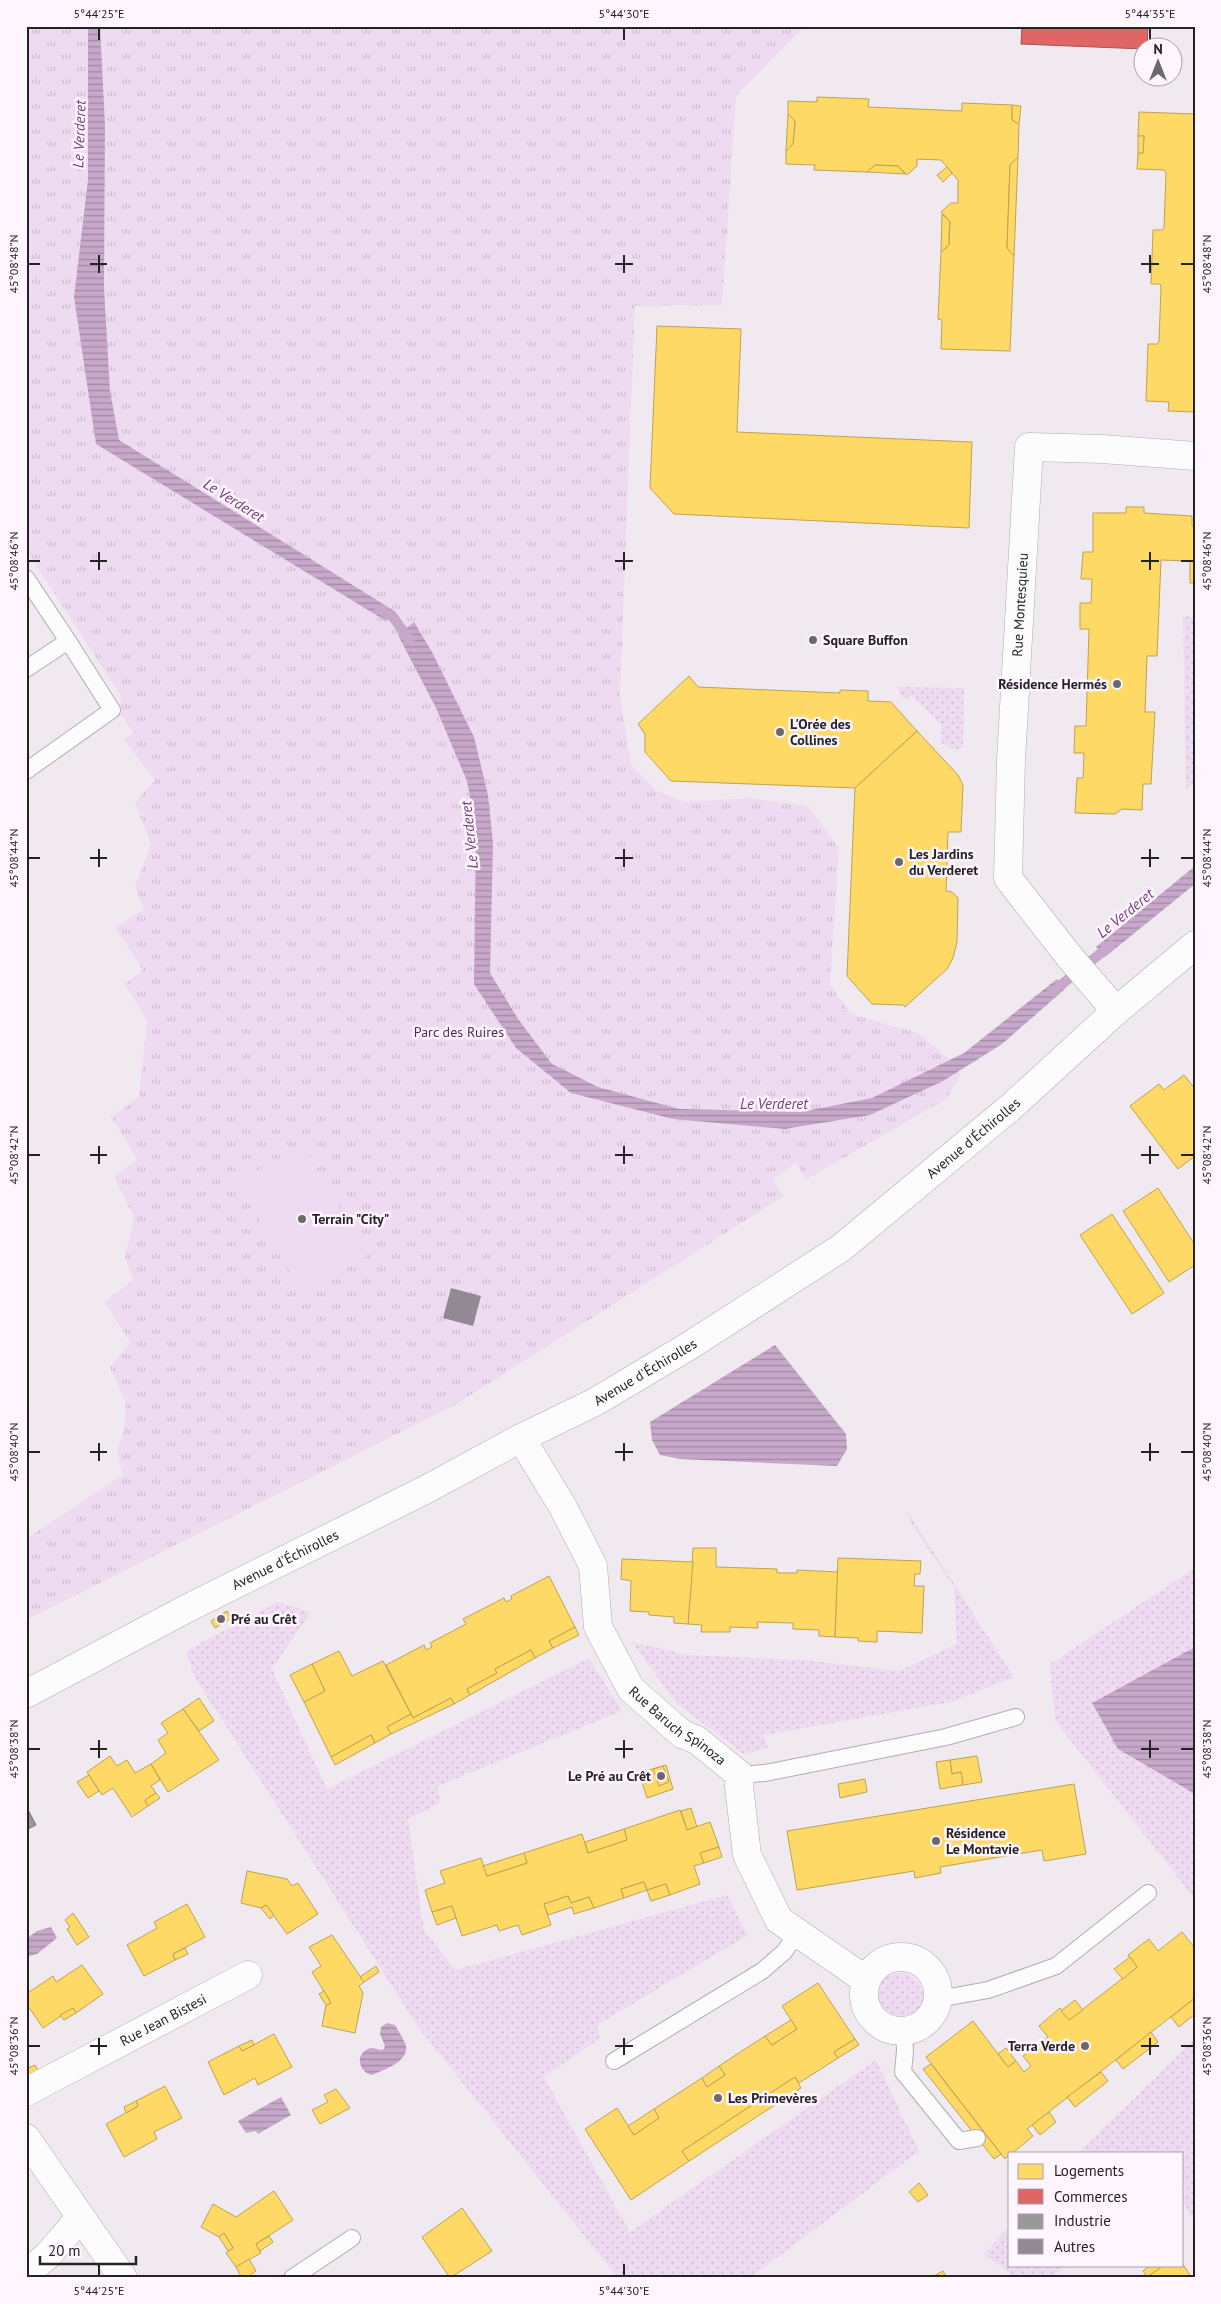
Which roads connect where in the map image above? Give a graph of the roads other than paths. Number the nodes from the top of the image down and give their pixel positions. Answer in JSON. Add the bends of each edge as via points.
{"nodes":[{"id":1,"x":1195,"y":456,"type":"edge"},
{"id":2,"x":26,"y":578,"type":"edge"},
{"id":3,"x":68,"y":641,"type":"junction"},
{"id":4,"x":26,"y":669,"type":"edge"},
{"id":5,"x":26,"y":771,"type":"edge"},
{"id":6,"x":1195,"y":946,"type":"edge"},
{"id":7,"x":1116,"y":1011,"type":"junction"},
{"id":8,"x":521,"y":1438,"type":"junction"},
{"id":9,"x":26,"y":1694,"type":"edge"},
{"id":10,"x":1016,"y":1717,"type":"dead end"},
{"id":11,"x":740,"y":1775,"type":"junction"},
{"id":12,"x":1148,"y":1893,"type":"dead end"},
{"id":13,"x":798,"y":1933,"type":"junction"},
{"id":14,"x":248,"y":1975,"type":"dead end"},
{"id":15,"x":866,"y":1980,"type":"junction"},
{"id":16,"x":938,"y":1999,"type":"junction"},
{"id":17,"x":904,"y":2032,"type":"junction"},
{"id":18,"x":614,"y":2061,"type":"dead end"},
{"id":19,"x":26,"y":2092,"type":"edge"},
{"id":20,"x":26,"y":2138,"type":"edge"},
{"id":21,"x":977,"y":2138,"type":"dead end"},
{"id":22,"x":80,"y":2218,"type":"junction"},
{"id":23,"x":352,"y":2238,"type":"dead end"},
{"id":24,"x":26,"y":2274,"type":"edge"},
{"id":25,"x":122,"y":2278,"type":"edge"},
{"id":26,"x":292,"y":2278,"type":"edge"}],
"edges":[{"from":1,"to":7,"type":"street","name":"Rue Montesquieu","via":[[1029,446],[1011,760],[1008,878]]},
{"from":2,"to":3,"type":"lane"},
{"from":3,"to":4,"type":"lane"},
{"from":3,"to":5,"type":"lane","via":[[112,710]]},
{"from":6,"to":7,"type":"street","name":"Avenue d'Échirolles"},
{"from":7,"to":8,"type":"street","name":"Avenue d'Échirolles","via":[[1012,1106],[841,1248],[629,1382]]},
{"from":8,"to":9,"type":"street","name":"Avenue d'Échirolles","via":[[425,1490],[186,1608]]},
{"from":8,"to":11,"type":"street","name":"Rue Baruch Spinoza","via":[[563,1507],[593,1566],[598,1627],[632,1689],[682,1734],[697,1740]]},
{"from":10,"to":11,"type":"lane","via":[[946,1737],[766,1773]]},
{"from":11,"to":13,"type":"street","name":"Rue Baruch Spinoza","via":[[747,1855],[780,1920]]},
{"from":12,"to":16,"type":"lane","via":[[1056,1966],[988,1990]]},
{"from":13,"to":15,"type":"street","name":"Rue Baruch Spinoza"},
{"from":13,"to":18,"type":"lane","via":[[784,1952],[762,1971]]},
{"from":14,"to":19,"type":"street","name":"Rue Jean Bistesi"},
{"from":15,"to":16,"type":"street","via":[[881,1962],[892,1957],[916,1960],[930,1971]]},
{"from":15,"to":17,"type":"street","via":[[863,1992],[870,2016],[879,2025]]},
{"from":16,"to":17,"type":"street","via":[[927,2021]]},
{"from":17,"to":21,"type":"lane","via":[[903,2072],[959,2141]]},
{"from":20,"to":22,"type":"street"},
{"from":22,"to":24,"type":"street","via":[[48,2255]]},
{"from":22,"to":25,"type":"street"},
{"from":23,"to":26,"type":"lane"}]}
